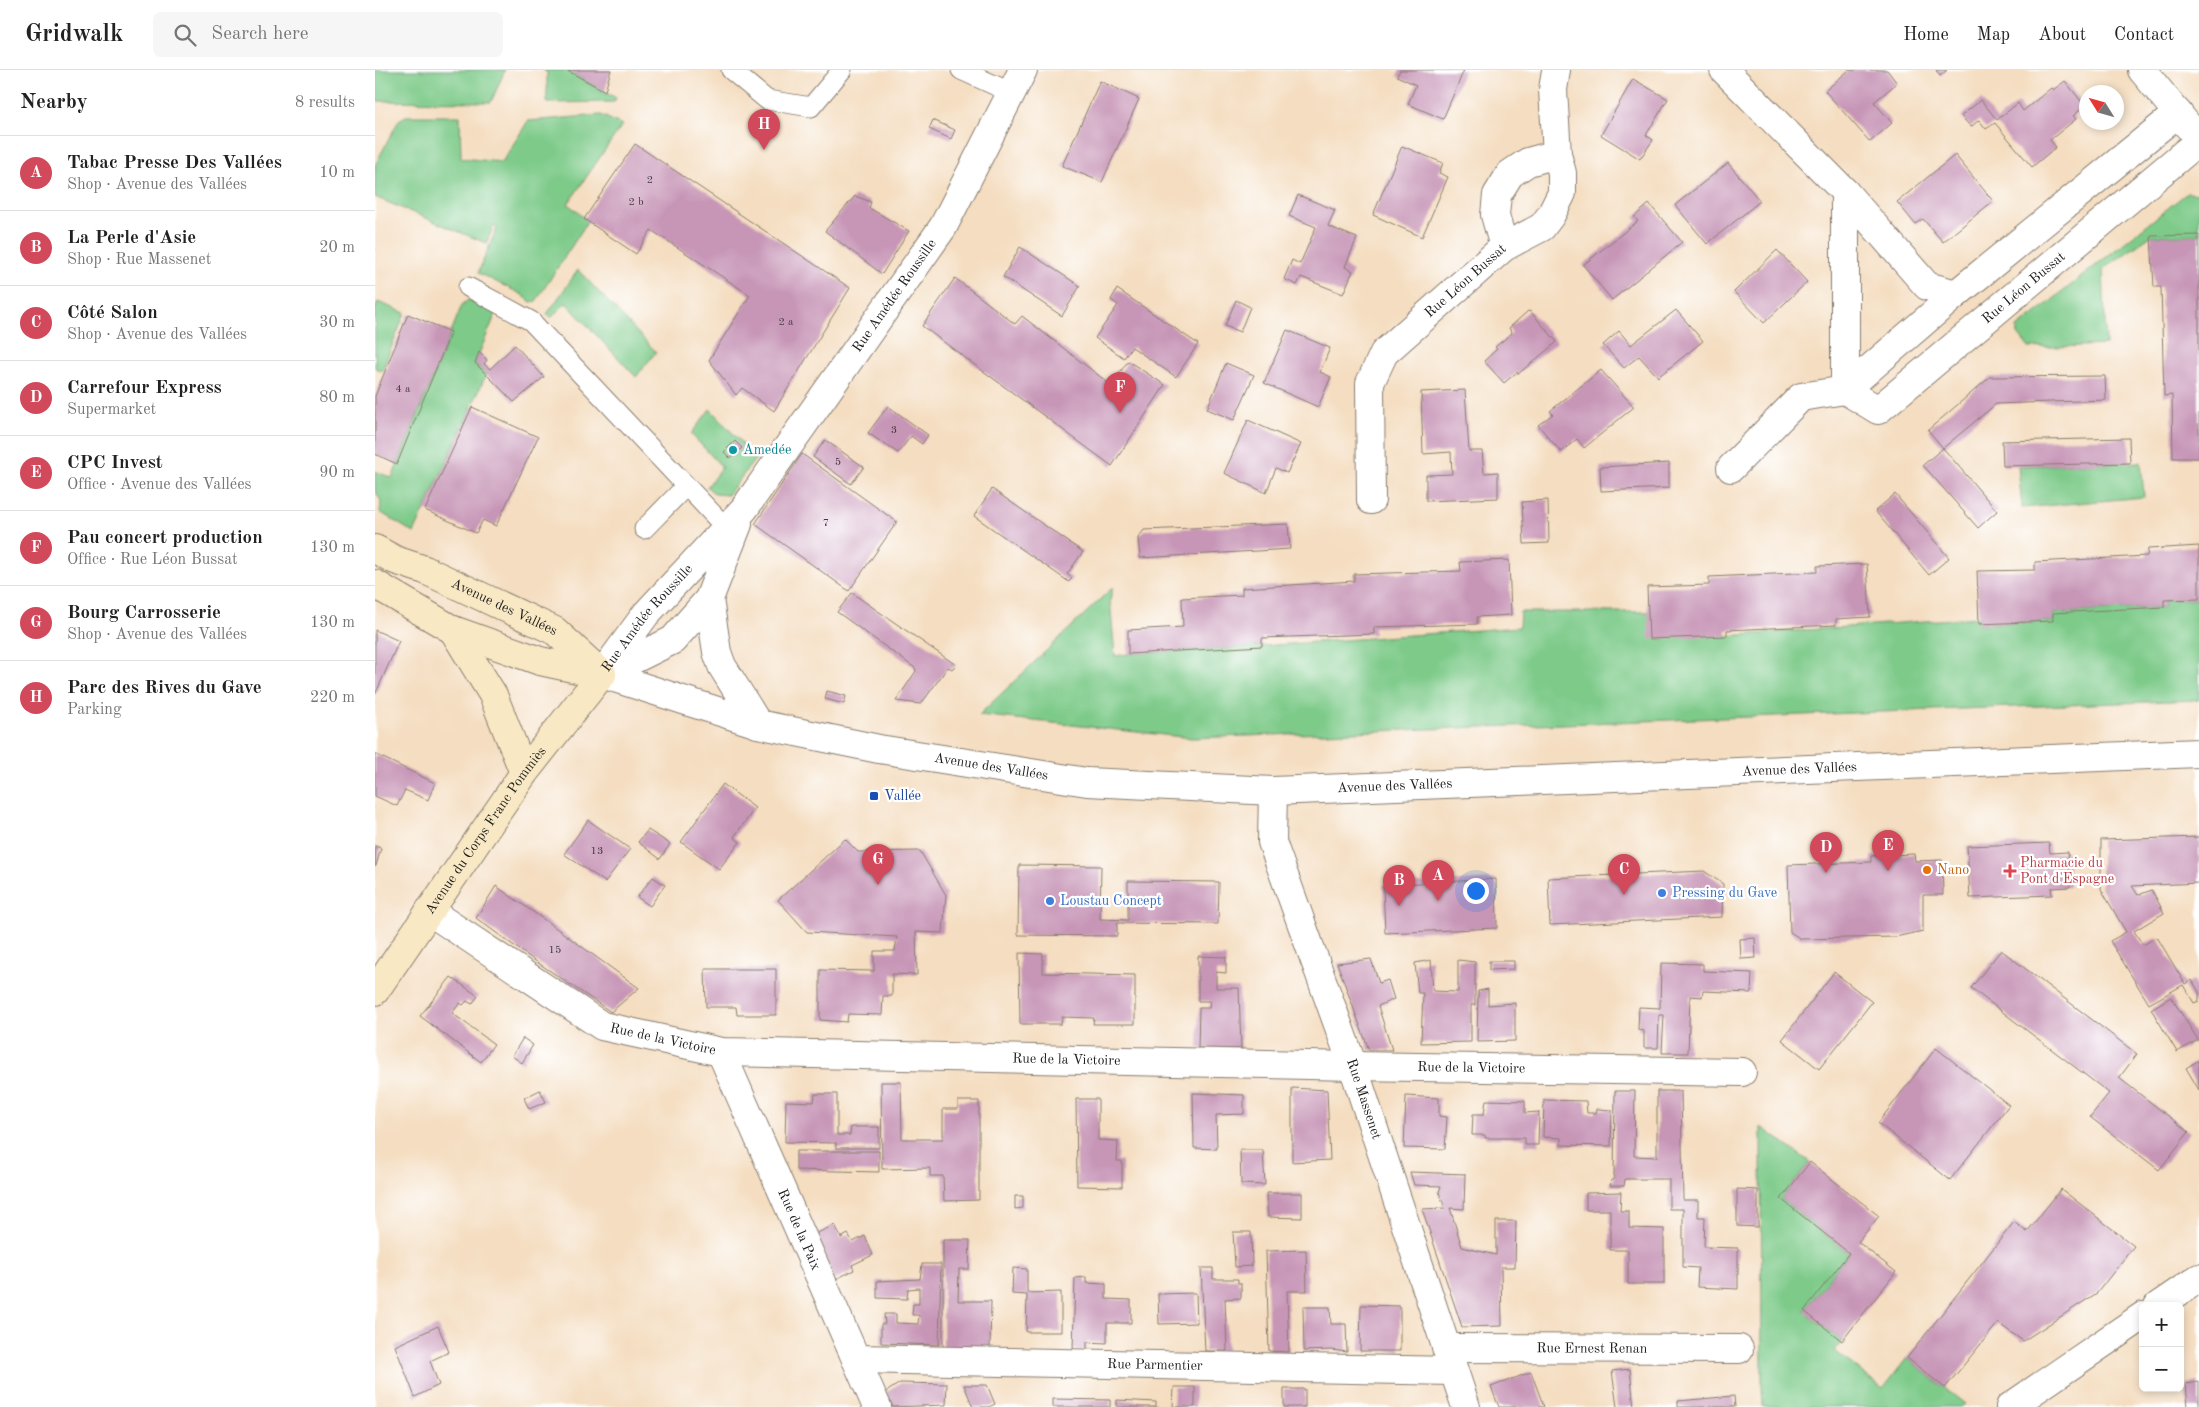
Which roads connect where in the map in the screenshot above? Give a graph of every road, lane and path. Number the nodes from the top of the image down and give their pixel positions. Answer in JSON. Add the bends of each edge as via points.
{"nodes":[{"id":1,"x":731,"y":70,"type":"edge"},
{"id":2,"x":842,"y":70,"type":"edge"},
{"id":3,"x":961,"y":70,"type":"edge"},
{"id":4,"x":1555,"y":70,"type":"edge"},
{"id":5,"x":1724,"y":70,"type":"edge"},
{"id":6,"x":2142,"y":70,"type":"edge"},
{"id":7,"x":1018,"y":81,"type":"edge"},
{"id":8,"x":2178,"y":113,"type":"junction"},
{"id":9,"x":2199,"y":140,"type":"edge"},
{"id":10,"x":1557,"y":154,"type":"junction"},
{"id":11,"x":1845,"y":192,"type":"junction"},
{"id":12,"x":1504,"y":246,"type":"junction"},
{"id":13,"x":468,"y":287,"type":"dead end"},
{"id":14,"x":1956,"y":294,"type":"junction"},
{"id":15,"x":1845,"y":390,"type":"junction"},
{"id":16,"x":1731,"y":468,"type":"dead end"},
{"id":17,"x":686,"y":486,"type":"junction"},
{"id":18,"x":1371,"y":500,"type":"dead end"},
{"id":19,"x":735,"y":518,"type":"junction"},
{"id":20,"x":644,"y":529,"type":"dead end"},
{"id":21,"x":385,"y":555,"type":"edge"},
{"id":22,"x":379,"y":586,"type":"edge"},
{"id":23,"x":709,"y":599,"type":"junction"},
{"id":24,"x":453,"y":630,"type":"junction"},
{"id":25,"x":602,"y":674,"type":"junction"},
{"id":26,"x":758,"y":724,"type":"junction"},
{"id":27,"x":2199,"y":753,"type":"edge"},
{"id":28,"x":524,"y":773,"type":"junction"},
{"id":29,"x":1273,"y":790,"type":"junction"},
{"id":30,"x":429,"y":911,"type":"junction"},
{"id":31,"x":375,"y":992,"type":"edge"},
{"id":32,"x":721,"y":1052,"type":"junction"},
{"id":33,"x":1353,"y":1066,"type":"junction"},
{"id":34,"x":1742,"y":1072,"type":"dead end"},
{"id":35,"x":2199,"y":1278,"type":"edge"},
{"id":36,"x":2164,"y":1302,"type":"edge"},
{"id":37,"x":2139,"y":1319,"type":"edge"},
{"id":38,"x":1739,"y":1349,"type":"dead end"},
{"id":39,"x":856,"y":1359,"type":"junction"},
{"id":40,"x":1450,"y":1360,"type":"junction"},
{"id":41,"x":877,"y":1407,"type":"edge"},
{"id":42,"x":1466,"y":1407,"type":"edge"},
{"id":43,"x":2010,"y":1407,"type":"edge"}],
"edges":[{"from":1,"to":2,"type":"lane","via":[[767,100],[811,107]]},
{"from":3,"to":7,"type":"lane"},
{"from":4,"to":10,"type":"street","name":"Rue Léon Bussat"},
{"from":5,"to":11,"type":"street"},
{"from":6,"to":8,"type":"street"},
{"from":7,"to":19,"type":"street","name":"Rue Amédée Roussille","via":[[943,227]]},
{"from":8,"to":9,"type":"street"},
{"from":8,"to":14,"type":"street"},
{"from":9,"to":15,"type":"street","name":"Rue Léon Bussat","via":[[1878,410]]},
{"from":10,"to":12,"type":"street","name":"Rue Léon Bussat","via":[[1562,173],[1562,193],[1551,215],[1542,227]]},
{"from":10,"to":12,"type":"street","via":[[1528,162],[1510,174],[1497,195],[1495,215]]},
{"from":11,"to":14,"type":"street","via":[[1927,286]]},
{"from":11,"to":15,"type":"street"},
{"from":12,"to":18,"type":"street","name":"Rue Léon Bussat","via":[[1384,353],[1371,384]]},
{"from":13,"to":17,"type":"lane","via":[[531,321]]},
{"from":14,"to":15,"type":"street"},
{"from":15,"to":16,"type":"street","via":[[1801,397]]},
{"from":17,"to":19,"type":"lane"},
{"from":17,"to":20,"type":"lane"},
{"from":19,"to":23,"type":"street","name":"Rue Amédée Roussille"},
{"from":19,"to":25,"type":"street","name":"Rue Amédée Roussille","via":[[646,614]]},
{"from":21,"to":25,"type":"main road","name":"Avenue des Vallées","via":[[425,570],[555,631]]},
{"from":22,"to":24,"type":"main road","name":"Avenue des Vallées"},
{"from":23,"to":25,"type":"street","name":"Rue Amédée Roussille","via":[[673,640]]},
{"from":23,"to":26,"type":"street","name":"Rue Amédée Roussille","via":[[722,666]]},
{"from":24,"to":25,"type":"main road","name":"Avenue des Vallées","via":[[540,661]]},
{"from":24,"to":28,"type":"main road","via":[[493,695]]},
{"from":25,"to":26,"type":"street","name":"Avenue des Vallées"},
{"from":25,"to":28,"type":"main road","name":"Avenue du Corps Franc Pommiès"},
{"from":26,"to":29,"type":"street","name":"Avenue des Vallées","via":[[879,749],[1087,782]]},
{"from":27,"to":29,"type":"street","name":"Avenue des Vallées"},
{"from":28,"to":30,"type":"main road","name":"Avenue du Corps Franc Pommiès"},
{"from":29,"to":33,"type":"street","name":"Rue Massenet","via":[[1272,842]]},
{"from":30,"to":31,"type":"main road","name":"Avenue du Corps Franc Pommiès"},
{"from":30,"to":32,"type":"street","name":"Rue de la Victoire","via":[[601,1026]]},
{"from":32,"to":33,"type":"street","name":"Rue de la Victoire"},
{"from":32,"to":39,"type":"street","name":"Rue de la Paix"},
{"from":33,"to":34,"type":"street","name":"Rue de la Victoire"},
{"from":33,"to":40,"type":"street","name":"Rue Massenet"},
{"from":35,"to":36,"type":"street"},
{"from":37,"to":43,"type":"street"},
{"from":38,"to":40,"type":"street","name":"Rue Ernest Renan"},
{"from":39,"to":40,"type":"street","name":"Rue Parmentier"},
{"from":39,"to":41,"type":"street","name":"Rue de la Paix"},
{"from":40,"to":42,"type":"street","name":"Rue Massenet"}]}
